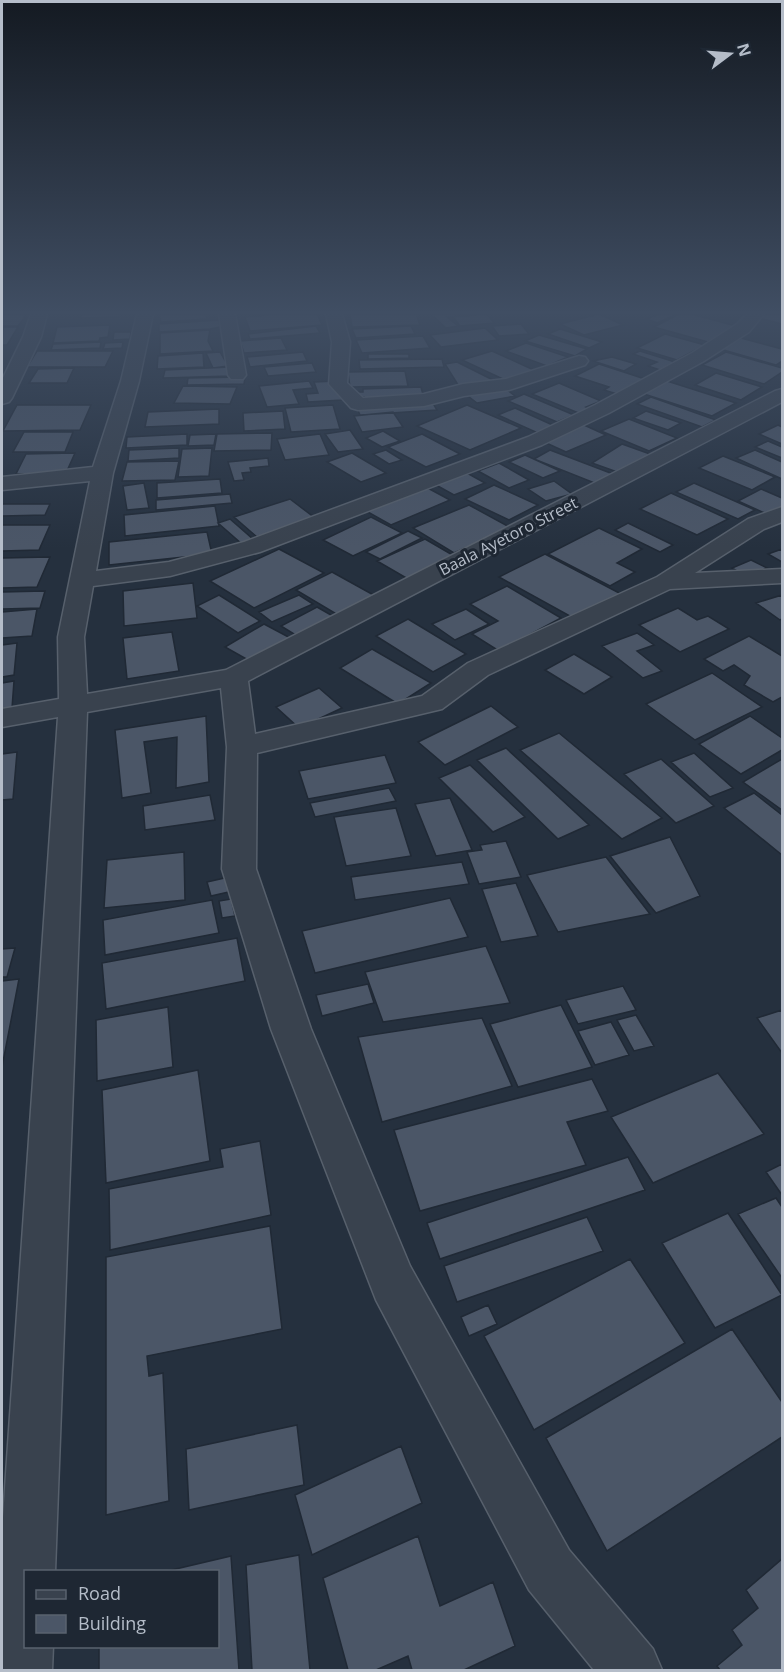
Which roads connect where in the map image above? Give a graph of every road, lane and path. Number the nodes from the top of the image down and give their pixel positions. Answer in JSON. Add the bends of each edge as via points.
{"nodes":[{"id":1,"x":127,"y":392,"type":"edge"},
{"id":2,"x":346,"y":392,"type":"edge"},
{"id":3,"x":455,"y":392,"type":"edge"},
{"id":4,"x":631,"y":392,"type":"edge"},
{"id":5,"x":783,"y":395,"type":"edge"},
{"id":6,"x":102,"y":473,"type":"junction"},
{"id":7,"x":2,"y":483,"type":"edge"},
{"id":8,"x":783,"y":514,"type":"edge"},
{"id":9,"x":781,"y":578,"type":"edge"},
{"id":10,"x":82,"y":580,"type":"junction"},
{"id":11,"x":665,"y":582,"type":"junction"},
{"id":12,"x":234,"y":677,"type":"junction"},
{"id":13,"x":74,"y":705,"type":"junction"},
{"id":14,"x":2,"y":718,"type":"edge"},
{"id":15,"x":242,"y":747,"type":"junction"},
{"id":16,"x":27,"y":1570,"type":"edge"},
{"id":17,"x":24,"y":1634,"type":"edge"},
{"id":18,"x":22,"y":1671,"type":"edge"},
{"id":19,"x":632,"y":1671,"type":"edge"}],
"edges":[{"from":1,"to":6,"type":"street"},
{"from":2,"to":3,"type":"street","via":[[358,404],[424,400]]},
{"from":4,"to":10,"type":"street","via":[[535,441],[252,547],[170,568]]},
{"from":5,"to":12,"type":"street","name":"Baala Ayetoro Street"},
{"from":6,"to":7,"type":"street"},
{"from":6,"to":10,"type":"street"},
{"from":8,"to":11,"type":"street","via":[[756,524]]},
{"from":9,"to":11,"type":"street"},
{"from":10,"to":13,"type":"street","via":[[71,637]]},
{"from":11,"to":15,"type":"street","via":[[478,669],[432,703]]},
{"from":12,"to":13,"type":"street","name":"Baala Ayetoro Street"},
{"from":12,"to":15,"type":"street"},
{"from":13,"to":14,"type":"street","name":"Baala Ayetoro Street"},
{"from":13,"to":16,"type":"street"},
{"from":15,"to":19,"type":"street","via":[[239,869],[291,1029],[393,1283],[549,1570]]},
{"from":17,"to":18,"type":"street"}]}
